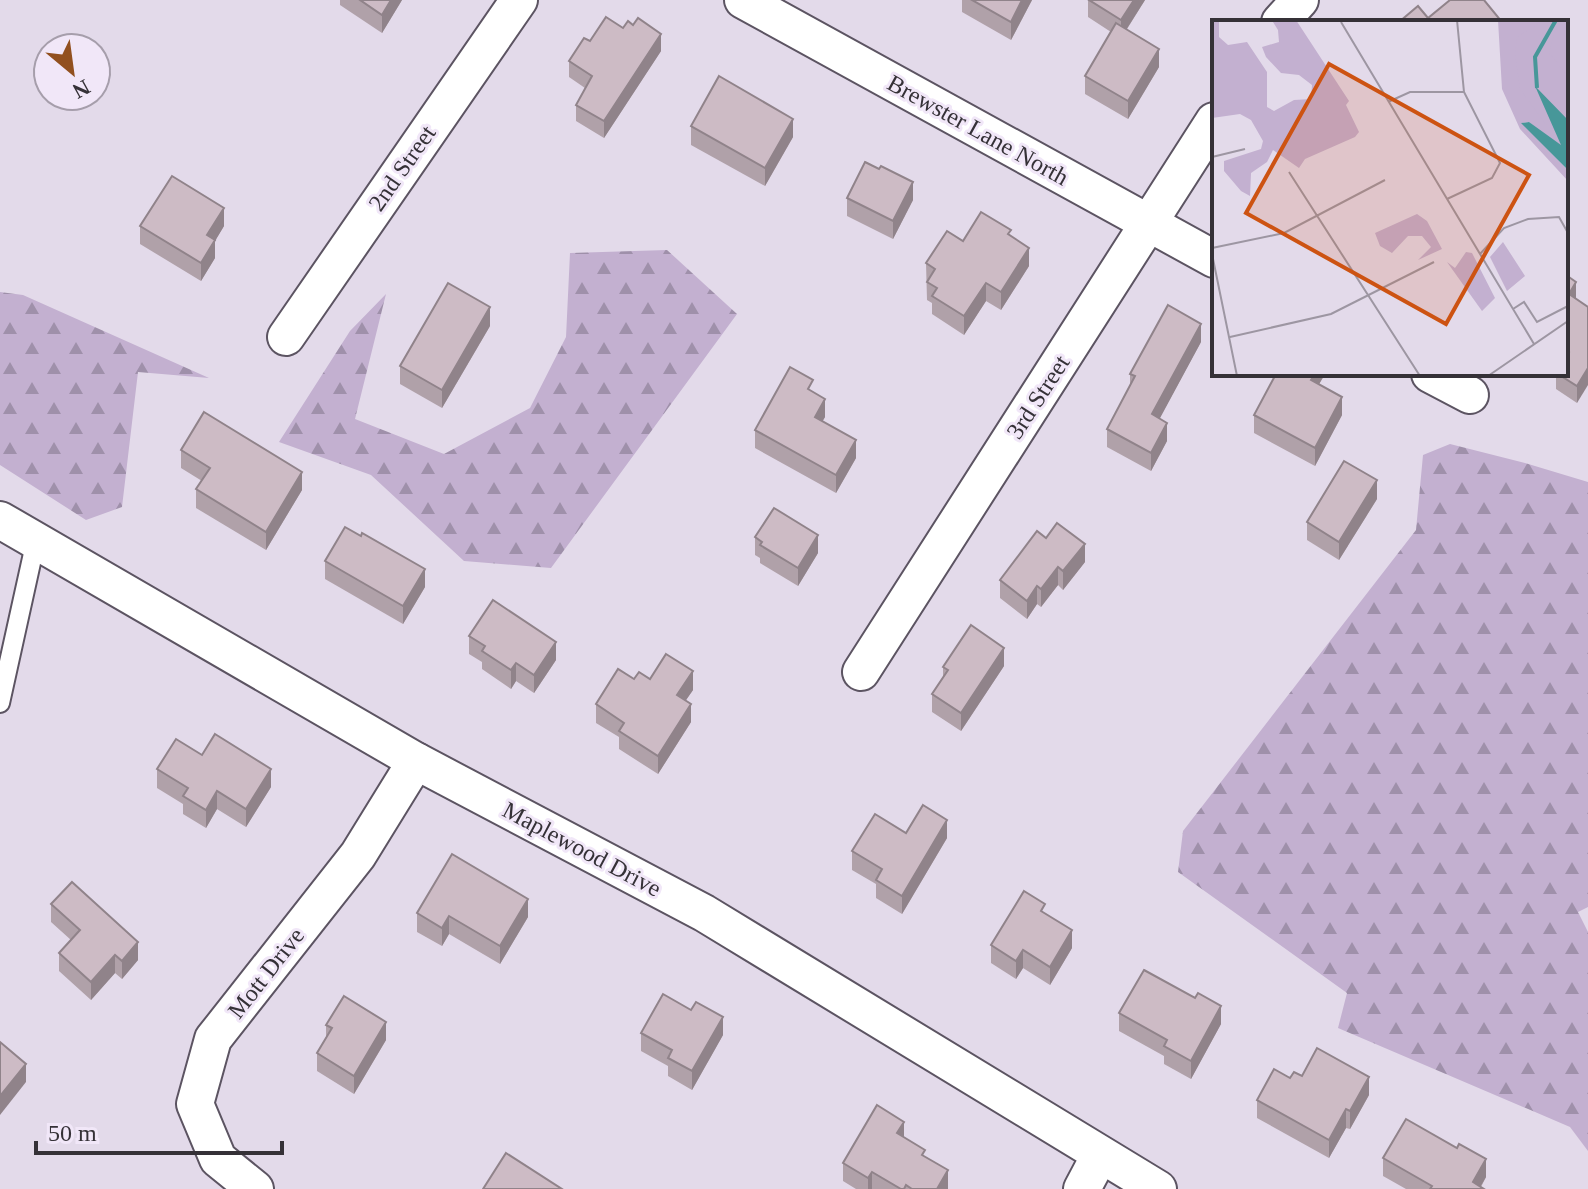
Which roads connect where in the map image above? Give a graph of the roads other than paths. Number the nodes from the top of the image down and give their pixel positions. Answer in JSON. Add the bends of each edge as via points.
{"nodes":[{"id":1,"x":519,"y":0,"type":"edge"},
{"id":2,"x":743,"y":0,"type":"edge"},
{"id":3,"x":1300,"y":0,"type":"edge"},
{"id":4,"x":1282,"y":20,"type":"edge"},
{"id":5,"x":1212,"y":124,"type":"edge"},
{"id":6,"x":1149,"y":224,"type":"junction"},
{"id":7,"x":1212,"y":258,"type":"edge"},
{"id":8,"x":286,"y":337,"type":"dead end"},
{"id":9,"x":1434,"y":376,"type":"edge"},
{"id":10,"x":1470,"y":395,"type":"dead end"},
{"id":11,"x":0,"y":520,"type":"edge"},
{"id":12,"x":36,"y":540,"type":"junction"},
{"id":13,"x":861,"y":672,"type":"dead end"},
{"id":14,"x":0,"y":703,"type":"edge"},
{"id":15,"x":416,"y":761,"type":"junction"},
{"id":16,"x":1100,"y":1155,"type":"junction"},
{"id":17,"x":255,"y":1189,"type":"edge"},
{"id":18,"x":1082,"y":1189,"type":"edge"},
{"id":19,"x":1158,"y":1189,"type":"edge"}],
"edges":[{"from":1,"to":8,"type":"street","name":"2nd Street"},
{"from":2,"to":6,"type":"street","name":"Brewster Lane North"},
{"from":3,"to":4,"type":"street"},
{"from":5,"to":6,"type":"street","name":"3rd Street"},
{"from":6,"to":7,"type":"street","name":"Brewster Lane North"},
{"from":6,"to":13,"type":"street","name":"3rd Street"},
{"from":9,"to":10,"type":"street"},
{"from":11,"to":12,"type":"street","name":"Maplewood Drive"},
{"from":12,"to":14,"type":"lane"},
{"from":12,"to":15,"type":"street","name":"Maplewood Drive"},
{"from":15,"to":16,"type":"street","name":"Maplewood Drive","via":[[704,913]]},
{"from":15,"to":17,"type":"street","name":"Mott Drive","via":[[358,855],[213,1039],[195,1104],[218,1159]]},
{"from":16,"to":18,"type":"street"},
{"from":16,"to":19,"type":"street","name":"Maplewood Drive"}]}
